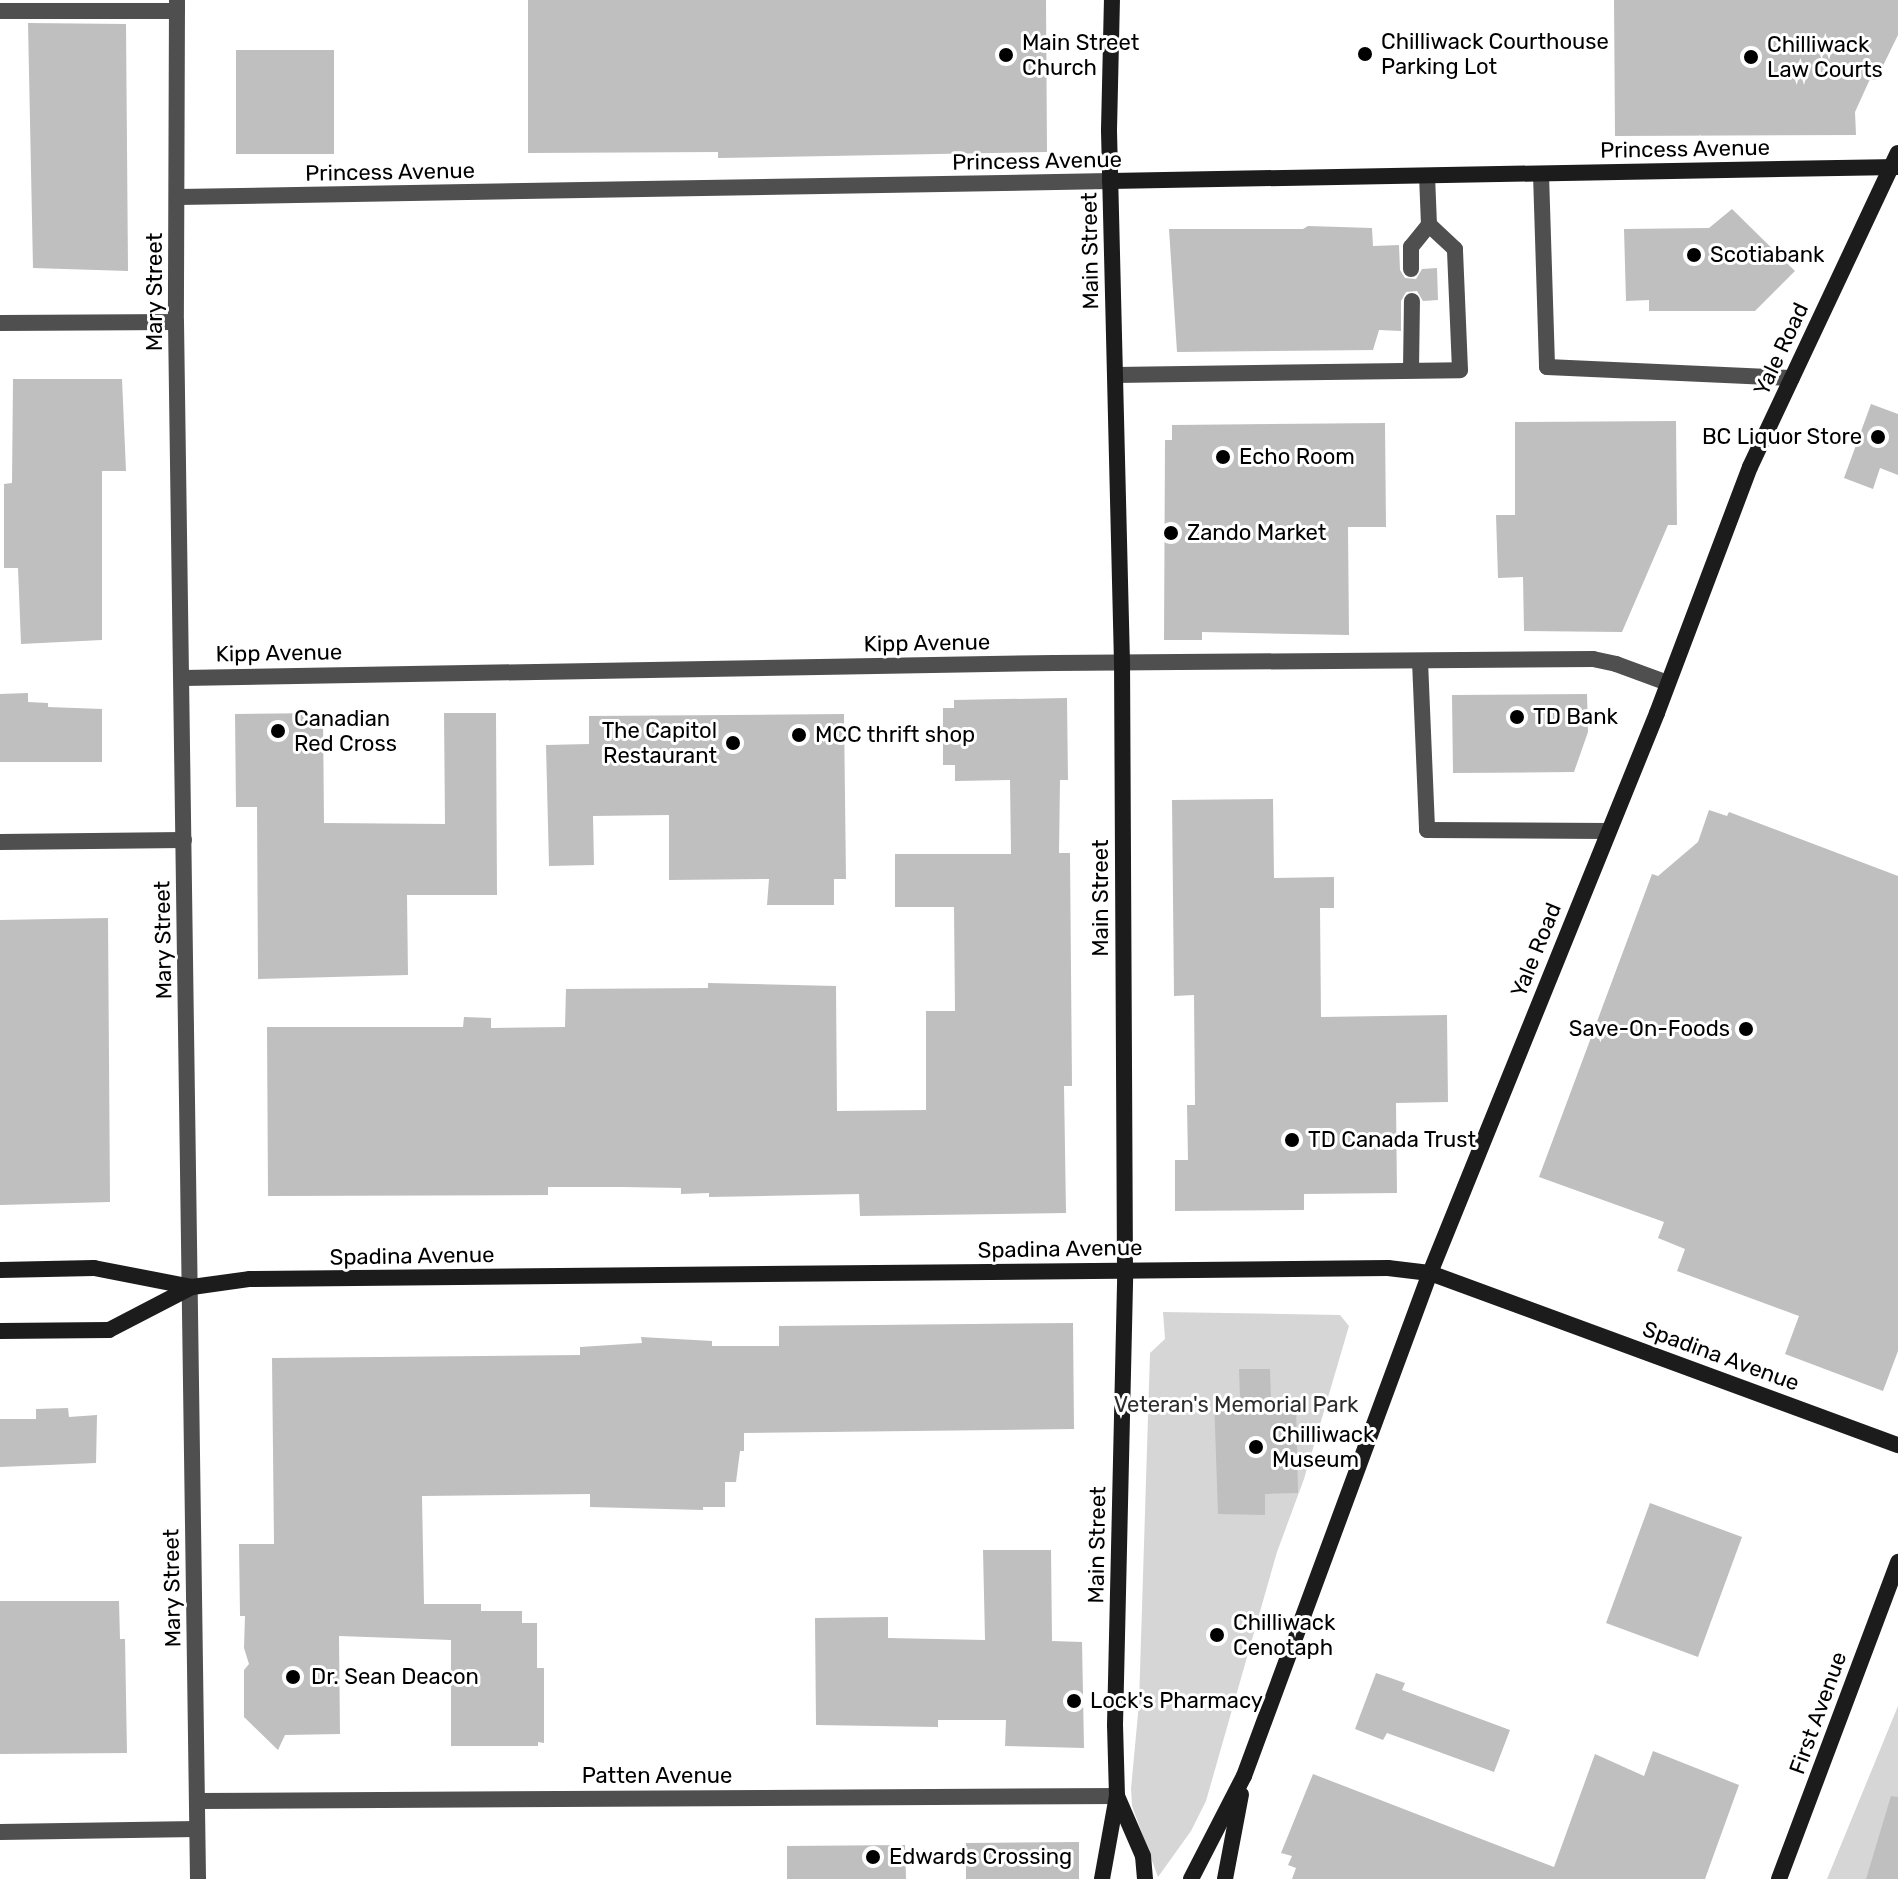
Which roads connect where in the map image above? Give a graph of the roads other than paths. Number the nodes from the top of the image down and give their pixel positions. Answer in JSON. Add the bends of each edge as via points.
{"nodes":[{"id":1,"x":1112,"y":0,"type":"edge"},
{"id":2,"x":177,"y":5,"type":"edge"},
{"id":3,"x":0,"y":11,"type":"edge"},
{"id":4,"x":1896,"y":162,"type":"edge"},
{"id":5,"x":1541,"y":174,"type":"junction"},
{"id":6,"x":1427,"y":176,"type":"junction"},
{"id":7,"x":1110,"y":181,"type":"junction"},
{"id":8,"x":178,"y":197,"type":"junction"},
{"id":9,"x":1429,"y":225,"type":"junction"},
{"id":10,"x":1411,"y":269,"type":"dead end"},
{"id":11,"x":1412,"y":301,"type":"dead end"},
{"id":12,"x":176,"y":322,"type":"junction"},
{"id":13,"x":0,"y":323,"type":"edge"},
{"id":14,"x":1411,"y":370,"type":"junction"},
{"id":15,"x":1115,"y":375,"type":"junction"},
{"id":16,"x":1792,"y":378,"type":"junction"},
{"id":17,"x":1420,"y":661,"type":"junction"},
{"id":18,"x":1122,"y":663,"type":"junction"},
{"id":19,"x":183,"y":678,"type":"junction"},
{"id":20,"x":1668,"y":683,"type":"junction"},
{"id":21,"x":1608,"y":831,"type":"junction"},
{"id":22,"x":184,"y":840,"type":"junction"},
{"id":23,"x":0,"y":842,"type":"edge"},
{"id":24,"x":0,"y":1270,"type":"edge"},
{"id":25,"x":1125,"y":1270,"type":"junction"},
{"id":26,"x":1430,"y":1273,"type":"junction"},
{"id":27,"x":192,"y":1287,"type":"junction"},
{"id":28,"x":0,"y":1331,"type":"edge"},
{"id":29,"x":1898,"y":1445,"type":"edge"},
{"id":30,"x":1898,"y":1562,"type":"edge"},
{"id":31,"x":1244,"y":1776,"type":"junction"},
{"id":32,"x":1117,"y":1796,"type":"junction"},
{"id":33,"x":197,"y":1801,"type":"junction"},
{"id":34,"x":197,"y":1829,"type":"junction"},
{"id":35,"x":0,"y":1832,"type":"edge"},
{"id":36,"x":198,"y":1879,"type":"edge"},
{"id":37,"x":1102,"y":1879,"type":"edge"},
{"id":38,"x":1145,"y":1879,"type":"edge"},
{"id":39,"x":1191,"y":1879,"type":"edge"},
{"id":40,"x":1225,"y":1879,"type":"edge"},
{"id":41,"x":1779,"y":1879,"type":"edge"}],
"edges":[{"from":1,"to":7,"type":"street","name":"Main Street"},
{"from":2,"to":3,"type":"street"},
{"from":2,"to":8,"type":"street","name":"Mary Street"},
{"from":4,"to":5,"type":"street","name":"Princess Avenue"},
{"from":4,"to":16,"type":"street","name":"Yale Road"},
{"from":5,"to":6,"type":"street","name":"Princess Avenue"},
{"from":5,"to":16,"type":"street","via":[[1547,367]]},
{"from":6,"to":7,"type":"street","name":"Princess Avenue"},
{"from":6,"to":9,"type":"street"},
{"from":7,"to":8,"type":"street","name":"Princess Avenue"},
{"from":7,"to":15,"type":"street","name":"Main Street"},
{"from":8,"to":12,"type":"street","name":"Mary Street"},
{"from":9,"to":10,"type":"street","via":[[1411,247]]},
{"from":9,"to":14,"type":"street","via":[[1455,249],[1460,370]]},
{"from":11,"to":14,"type":"street"},
{"from":12,"to":13,"type":"street"},
{"from":12,"to":19,"type":"street","name":"Mary Street"},
{"from":14,"to":15,"type":"street"},
{"from":15,"to":18,"type":"street","name":"Main Street"},
{"from":16,"to":20,"type":"street","name":"Yale Road","via":[[1750,467]]},
{"from":17,"to":18,"type":"street","name":"Kipp Avenue"},
{"from":17,"to":20,"type":"street","name":"Kipp Avenue","via":[[1593,659]]},
{"from":17,"to":21,"type":"street","via":[[1427,830]]},
{"from":18,"to":19,"type":"street","name":"Kipp Avenue"},
{"from":18,"to":25,"type":"street","name":"Main Street"},
{"from":19,"to":22,"type":"street","name":"Mary Street"},
{"from":20,"to":21,"type":"street","name":"Yale Road"},
{"from":21,"to":26,"type":"street","name":"Yale Road"},
{"from":22,"to":23,"type":"street"},
{"from":22,"to":27,"type":"street","name":"Mary Street"},
{"from":24,"to":27,"type":"street","name":"Spadina Avenue","via":[[94,1268]]},
{"from":25,"to":26,"type":"street","name":"Spadina Avenue","via":[[1388,1268]]},
{"from":25,"to":27,"type":"street","name":"Spadina Avenue","via":[[250,1279]]},
{"from":25,"to":32,"type":"street","name":"Main Street"},
{"from":26,"to":29,"type":"street","name":"Spadina Avenue"},
{"from":26,"to":31,"type":"street","name":"Yale Road"},
{"from":27,"to":28,"type":"street","name":"Spadina Avenue","via":[[109,1330]]},
{"from":27,"to":33,"type":"street","name":"Mary Street"},
{"from":30,"to":41,"type":"street","name":"First Avenue"},
{"from":31,"to":39,"type":"street","name":"Yale Road"},
{"from":31,"to":40,"type":"street","name":"Yale Road"},
{"from":32,"to":33,"type":"street","name":"Patten Avenue"},
{"from":32,"to":37,"type":"street","name":"Main Street"},
{"from":32,"to":38,"type":"street","name":"Main Street","via":[[1143,1856]]},
{"from":33,"to":34,"type":"street","name":"Mary Street"},
{"from":34,"to":35,"type":"street"},
{"from":34,"to":36,"type":"street","name":"Mary Street"}]}
